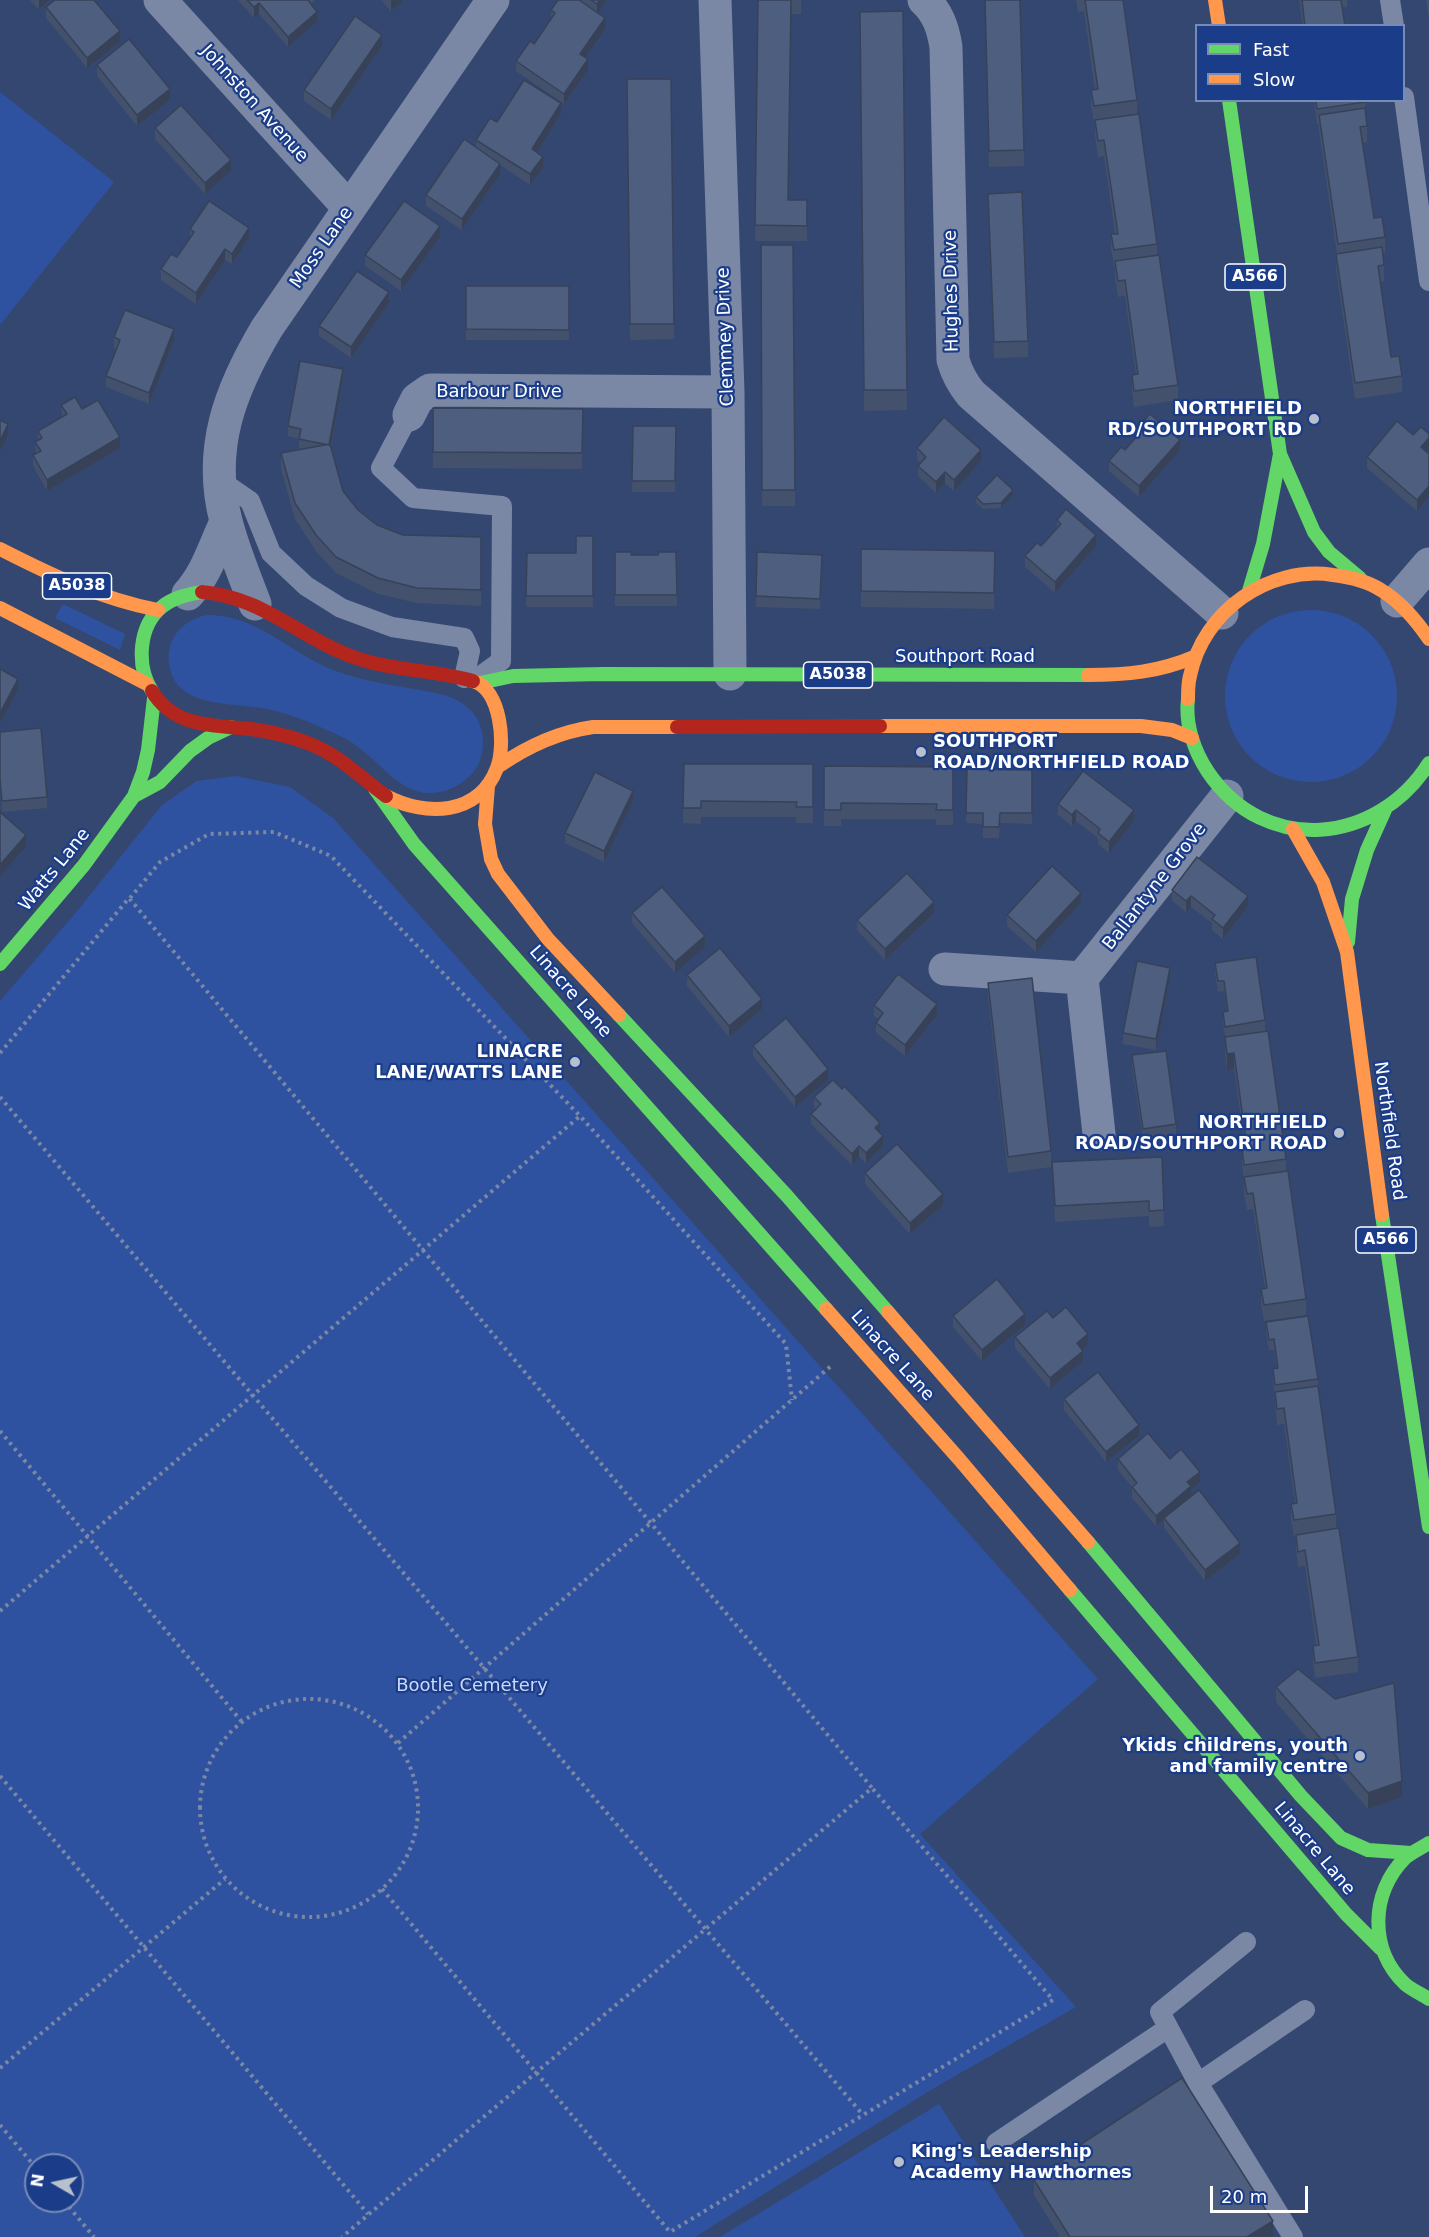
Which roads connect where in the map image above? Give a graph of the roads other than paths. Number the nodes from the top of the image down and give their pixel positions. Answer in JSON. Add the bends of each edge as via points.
{"nodes":[{"id":1,"x":160,"y":0,"type":"edge"},
{"id":2,"x":493,"y":0,"type":"edge"},
{"id":3,"x":715,"y":0,"type":"edge"},
{"id":4,"x":924,"y":0,"type":"edge"},
{"id":5,"x":1215,"y":0,"type":"edge"},
{"id":6,"x":1390,"y":0,"type":"edge"},
{"id":7,"x":1219,"y":24,"type":"edge"},
{"id":8,"x":1394,"y":24,"type":"edge"},
{"id":9,"x":1229,"y":102,"type":"edge"},
{"id":10,"x":1405,"y":102,"type":"edge"},
{"id":11,"x":349,"y":208,"type":"junction"},
{"id":12,"x":1429,"y":281,"type":"edge"},
{"id":13,"x":728,"y":392,"type":"junction"},
{"id":14,"x":409,"y":416,"type":"joint"},
{"id":15,"x":1280,"y":454,"type":"junction"},
{"id":16,"x":218,"y":479,"type":"junction"},
{"id":17,"x":226,"y":522,"type":"junction"},
{"id":18,"x":0,"y":549,"type":"edge"},
{"id":19,"x":1429,"y":564,"type":"edge"},
{"id":20,"x":1364,"y":581,"type":"junction"},
{"id":21,"x":1249,"y":591,"type":"junction"},
{"id":22,"x":188,"y":594,"type":"junction"},
{"id":23,"x":1397,"y":601,"type":"junction"},
{"id":24,"x":255,"y":604,"type":"junction"},
{"id":25,"x":0,"y":608,"type":"edge"},
{"id":26,"x":158,"y":610,"type":"junction"},
{"id":27,"x":1222,"y":613,"type":"junction"},
{"id":28,"x":1429,"y":639,"type":"edge"},
{"id":29,"x":1194,"y":657,"type":"junction"},
{"id":30,"x":730,"y":675,"type":"junction"},
{"id":31,"x":473,"y":680,"type":"junction"},
{"id":32,"x":147,"y":684,"type":"junction"},
{"id":33,"x":154,"y":698,"type":"junction"},
{"id":34,"x":231,"y":727,"type":"junction"},
{"id":35,"x":1192,"y":738,"type":"junction"},
{"id":36,"x":1429,"y":763,"type":"edge"},
{"id":37,"x":500,"y":766,"type":"junction"},
{"id":38,"x":488,"y":786,"type":"junction"},
{"id":39,"x":375,"y":789,"type":"junction"},
{"id":40,"x":134,"y":796,"type":"junction"},
{"id":41,"x":1227,"y":796,"type":"junction"},
{"id":42,"x":1385,"y":810,"type":"junction"},
{"id":43,"x":1293,"y":829,"type":"junction"},
{"id":44,"x":1347,"y":952,"type":"junction"},
{"id":45,"x":0,"y":964,"type":"edge"},
{"id":46,"x":945,"y":969,"type":"dead end"},
{"id":47,"x":1082,"y":978,"type":"junction"},
{"id":48,"x":1099,"y":1134,"type":"dead end"},
{"id":49,"x":1429,"y":1527,"type":"edge"},
{"id":50,"x":1429,"y":1830,"type":"edge"},
{"id":51,"x":1427,"y":1844,"type":"edge"},
{"id":52,"x":1411,"y":1853,"type":"junction"},
{"id":53,"x":1246,"y":1942,"type":"dead end"},
{"id":54,"x":1381,"y":1949,"type":"junction"},
{"id":55,"x":1429,"y":1999,"type":"edge"},
{"id":56,"x":1305,"y":2010,"type":"dead end"},
{"id":57,"x":1168,"y":2028,"type":"junction"},
{"id":58,"x":1198,"y":2083,"type":"junction"},
{"id":59,"x":996,"y":2143,"type":"dead end"},
{"id":60,"x":1293,"y":2237,"type":"edge"}],
"edges":[{"from":1,"to":11,"type":"street","name":"Johnston Avenue"},
{"from":2,"to":11,"type":"street","name":"Moss Lane"},
{"from":3,"to":13,"type":"street","name":"Clemmey Drive"},
{"from":4,"to":27,"type":"street","name":"Hughes Drive","via":[[939,20],[946,47],[956,372],[972,394]]},
{"from":5,"to":7,"type":"main road"},
{"from":6,"to":8,"type":"lane"},
{"from":9,"to":15,"type":"main road","number":"A566"},
{"from":10,"to":12,"type":"lane"},
{"from":11,"to":16,"type":"street","name":"Moss Lane","via":[[246,363],[224,425]]},
{"from":13,"to":14,"type":"street","name":"Barbour Drive","via":[[430,390],[417,399]]},
{"from":13,"to":30,"type":"street","name":"Clemmey Drive"},
{"from":14,"to":31,"type":"lane","name":"Barbour Drive","via":[[381,468],[413,498],[501,506],[501,661]]},
{"from":15,"to":20,"type":"main road","number":"A566","via":[[1314,532],[1329,552]]},
{"from":15,"to":21,"type":"main road","number":"A566","via":[[1263,544]]},
{"from":16,"to":17,"type":"street","name":"Moss Lane"},
{"from":16,"to":31,"type":"lane","via":[[250,501],[271,553],[306,586],[341,608],[392,627],[464,638],[470,651]]},
{"from":17,"to":22,"type":"street","via":[[208,565]]},
{"from":17,"to":24,"type":"street","name":"Moss Lane"},
{"from":18,"to":26,"type":"main road","number":"A5038","via":[[93,592]]},
{"from":19,"to":23,"type":"street"},
{"from":20,"to":21,"type":"main road","via":[[1336,573],[1306,572],[1276,578]]},
{"from":20,"to":23,"type":"main road"},
{"from":21,"to":27,"type":"main road"},
{"from":22,"to":24,"type":"main road","number":"A5038","via":[[216,592]]},
{"from":22,"to":26,"type":"main road","number":"A5038"},
{"from":23,"to":28,"type":"main road"},
{"from":24,"to":31,"type":"main road","number":"A5038","via":[[317,641],[369,663]]},
{"from":25,"to":32,"type":"main road"},
{"from":26,"to":32,"type":"main road","via":[[147,628],[141,651]]},
{"from":27,"to":29,"type":"main road"},
{"from":29,"to":30,"type":"main road","name":"Southport Road","number":"A5038","via":[[1155,672],[1123,675]]},
{"from":29,"to":35,"type":"main road","via":[[1187,698]]},
{"from":30,"to":31,"type":"main road","name":"Southport Road","number":"A5038","via":[[513,676]]},
{"from":31,"to":37,"type":"main road","via":[[490,693],[497,707],[502,742]]},
{"from":32,"to":33,"type":"main road"},
{"from":33,"to":34,"type":"main road","via":[[180,718],[203,726]]},
{"from":33,"to":40,"type":"main road","name":"Watts Lane","via":[[148,750]]},
{"from":34,"to":39,"type":"main road","via":[[289,737],[320,748]]},
{"from":34,"to":40,"type":"main road","name":"Watts Lane","via":[[208,738],[160,782]]},
{"from":35,"to":37,"type":"main road","via":[[1172,730],[1141,726],[593,727],[549,736]]},
{"from":35,"to":41,"type":"main road","via":[[1212,779]]},
{"from":36,"to":42,"type":"main road","via":[[1405,795]]},
{"from":37,"to":38,"type":"main road"},
{"from":38,"to":39,"type":"main road","via":[[461,806],[444,809],[412,808]]},
{"from":38,"to":52,"type":"main road","name":"Linacre Lane","via":[[485,824],[491,859],[498,874],[548,939],[787,1196],[1047,1494],[1301,1796],[1341,1838],[1368,1850]]},
{"from":39,"to":54,"type":"main road","name":"Linacre Lane","via":[[414,844],[959,1459],[1346,1914]]},
{"from":40,"to":45,"type":"main road","name":"Watts Lane","via":[[84,865]]},
{"from":41,"to":43,"type":"main road","via":[[1269,822]]},
{"from":41,"to":47,"type":"street","name":"Ballantyne Grove"},
{"from":42,"to":43,"type":"main road","via":[[1357,824],[1325,831]]},
{"from":42,"to":44,"type":"main road","name":"Northfield Road","number":"A566","via":[[1352,899]]},
{"from":43,"to":44,"type":"main road","name":"Northfield Road","number":"A566","via":[[1323,882]]},
{"from":44,"to":49,"type":"main road","name":"Northfield Road","number":"A566"},
{"from":46,"to":47,"type":"street"},
{"from":47,"to":48,"type":"street"},
{"from":50,"to":51,"type":"main road"},
{"from":51,"to":52,"type":"main road"},
{"from":52,"to":54,"type":"main road","via":[[1391,1873],[1378,1903],[1376,1928]]},
{"from":53,"to":57,"type":"lane","via":[[1160,2013]]},
{"from":54,"to":55,"type":"main road","via":[[1407,1986]]},
{"from":56,"to":58,"type":"lane"},
{"from":57,"to":58,"type":"lane"},
{"from":57,"to":59,"type":"lane"},
{"from":58,"to":60,"type":"lane"}]}
